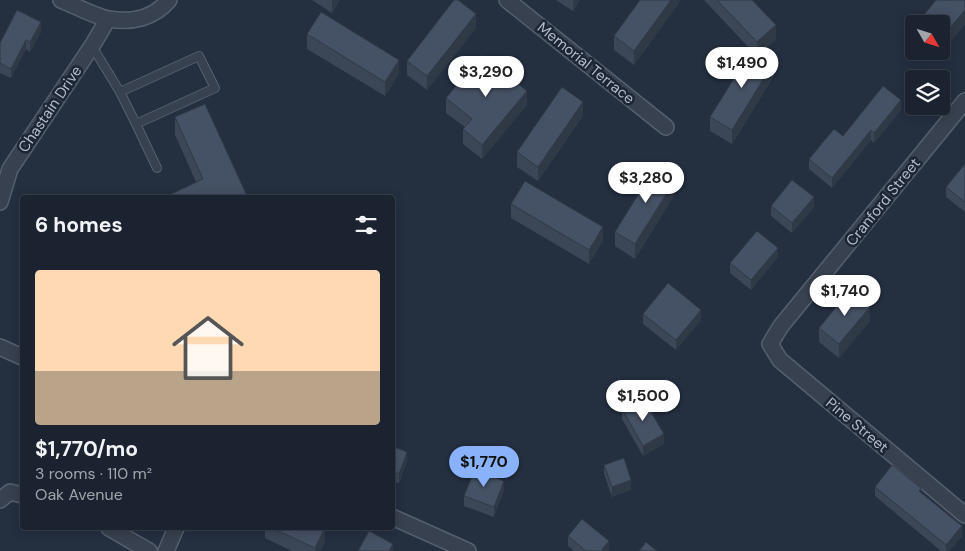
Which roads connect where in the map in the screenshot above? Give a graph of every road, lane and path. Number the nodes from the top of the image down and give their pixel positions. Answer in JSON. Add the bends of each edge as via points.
{"nodes":[{"id":1,"x":61,"y":0,"type":"edge"},
{"id":2,"x":169,"y":0,"type":"edge"},
{"id":3,"x":507,"y":0,"type":"edge"},
{"id":4,"x":108,"y":19,"type":"junction"},
{"id":5,"x":92,"y":46,"type":"junction"},
{"id":6,"x":120,"y":92,"type":"junction"},
{"id":7,"x":965,"y":101,"type":"edge"},
{"id":8,"x":136,"y":124,"type":"junction"},
{"id":9,"x":666,"y":127,"type":"dead end"},
{"id":10,"x":157,"y":168,"type":"dead end"},
{"id":11,"x":0,"y":202,"type":"edge"},
{"id":12,"x":781,"y":326,"type":"joint"},
{"id":13,"x":0,"y":347,"type":"edge"},
{"id":14,"x":20,"y":356,"type":"edge"},
{"id":15,"x":20,"y":494,"type":"edge"},
{"id":16,"x":0,"y":500,"type":"edge"},
{"id":17,"x":965,"y":515,"type":"edge"},
{"id":18,"x":395,"y":518,"type":"edge"},
{"id":19,"x":112,"y":530,"type":"edge"},
{"id":20,"x":175,"y":530,"type":"edge"},
{"id":21,"x":149,"y":551,"type":"edge"},
{"id":22,"x":166,"y":551,"type":"edge"},
{"id":23,"x":468,"y":551,"type":"edge"}],
"edges":[{"from":1,"to":4,"type":"street"},
{"from":2,"to":4,"type":"street","via":[[164,7],[141,20]]},
{"from":3,"to":9,"type":"street","name":"Memorial Terrace"},
{"from":4,"to":5,"type":"street","name":"Chastain Drive"},
{"from":5,"to":6,"type":"lane"},
{"from":5,"to":11,"type":"street","name":"Chastain Drive","via":[[10,169]]},
{"from":6,"to":8,"type":"lane"},
{"from":6,"to":8,"type":"lane","via":[[199,56],[215,88]]},
{"from":7,"to":12,"type":"street","name":"Cranford Street"},
{"from":8,"to":10,"type":"lane"},
{"from":12,"to":17,"type":"street","name":"Pine Street","via":[[770,344],[780,360]]},
{"from":13,"to":14,"type":"street"},
{"from":15,"to":16,"type":"street","via":[[10,492]]},
{"from":18,"to":23,"type":"street"},
{"from":19,"to":21,"type":"street"},
{"from":20,"to":22,"type":"street"}]}
